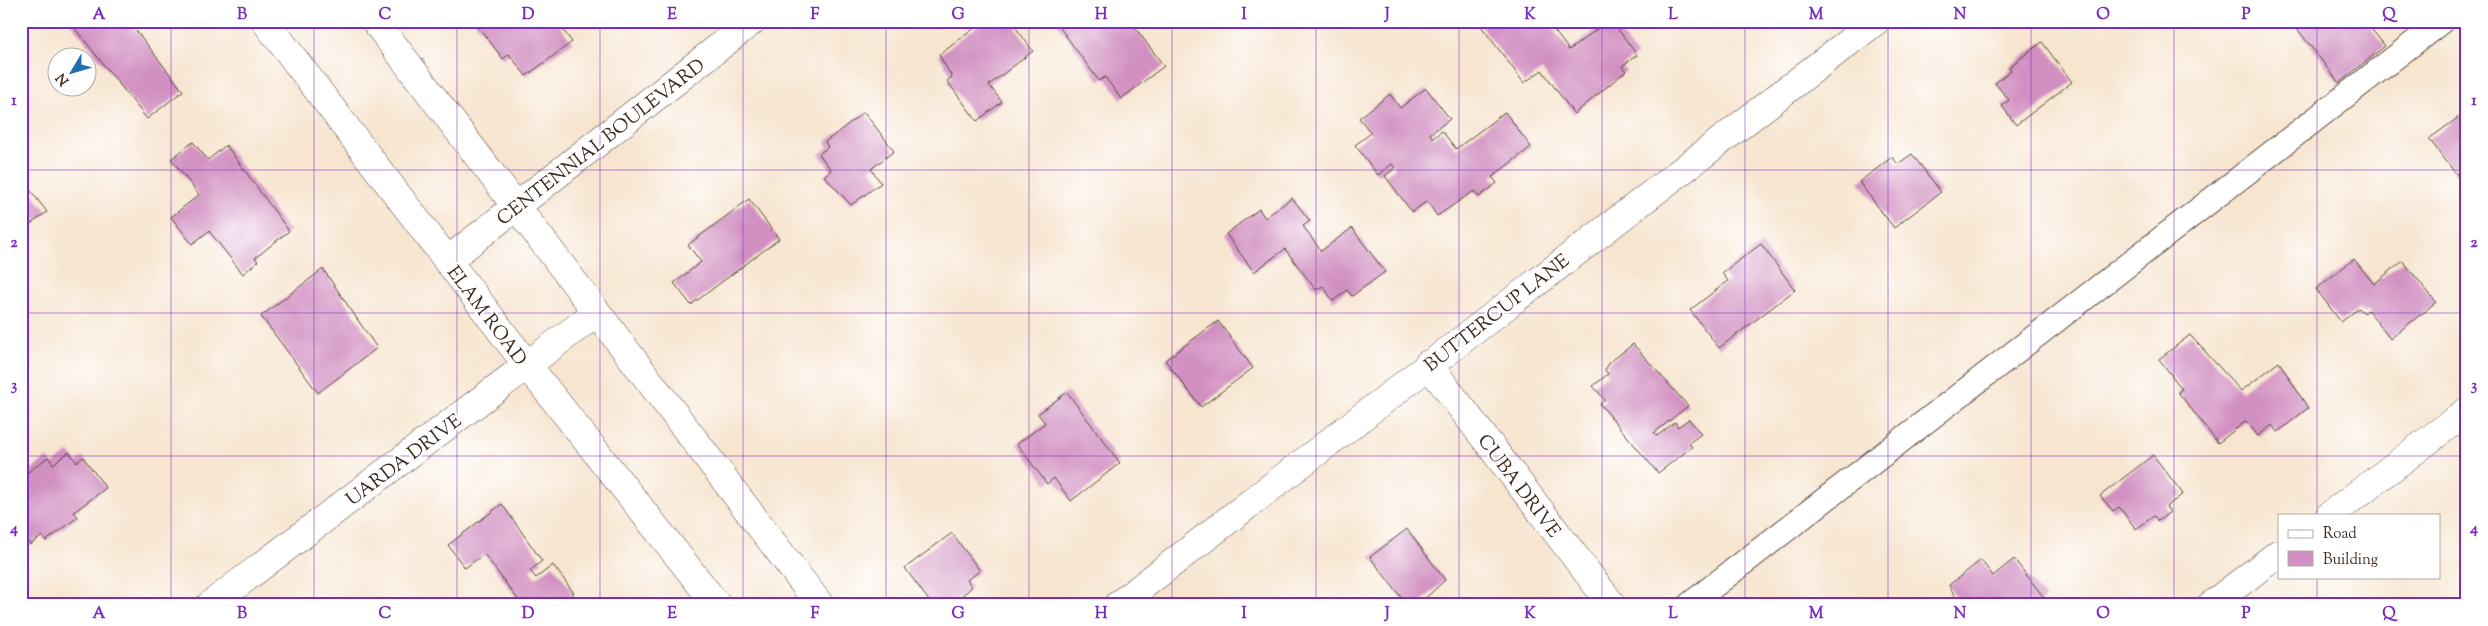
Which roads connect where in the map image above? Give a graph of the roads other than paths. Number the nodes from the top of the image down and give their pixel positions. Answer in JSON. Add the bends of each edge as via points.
{"nodes":[{"id":1,"x":265,"y":21,"type":"edge"},
{"id":2,"x":375,"y":21,"type":"edge"},
{"id":3,"x":752,"y":21,"type":"edge"},
{"id":4,"x":1876,"y":21,"type":"edge"},
{"id":5,"x":2442,"y":21,"type":"edge"},
{"id":6,"x":516,"y":207,"type":"junction"},
{"id":7,"x":447,"y":261,"type":"junction"},
{"id":8,"x":596,"y":313,"type":"junction"},
{"id":9,"x":1428,"y":364,"type":"junction"},
{"id":10,"x":527,"y":365,"type":"junction"},
{"id":11,"x":2467,"y":411,"type":"edge"},
{"id":12,"x":2331,"y":514,"type":"edge"},
{"id":13,"x":2278,"y":554,"type":"edge"},
{"id":14,"x":210,"y":605,"type":"edge"},
{"id":15,"x":716,"y":605,"type":"edge"},
{"id":16,"x":820,"y":605,"type":"edge"},
{"id":17,"x":1118,"y":605,"type":"edge"},
{"id":18,"x":1612,"y":605,"type":"edge"},
{"id":19,"x":1689,"y":605,"type":"edge"},
{"id":20,"x":2211,"y":605,"type":"edge"}],
"edges":[{"from":1,"to":7,"type":"street","name":"ELAM ROAD"},
{"from":2,"to":6,"type":"street"},
{"from":3,"to":6,"type":"street","name":"CENTENNIAL BOULEVARD"},
{"from":4,"to":9,"type":"street","name":"BUTTERCUP LANE"},
{"from":5,"to":19,"type":"lane"},
{"from":6,"to":7,"type":"street","name":"CENTENNIAL BOULEVARD"},
{"from":6,"to":8,"type":"street"},
{"from":7,"to":10,"type":"street","name":"ELAM ROAD"},
{"from":8,"to":10,"type":"street","name":"UARDA DRIVE"},
{"from":8,"to":16,"type":"street"},
{"from":9,"to":17,"type":"street","name":"BUTTERCUP LANE"},
{"from":9,"to":18,"type":"street","name":"CUBA DRIVE"},
{"from":10,"to":14,"type":"street","name":"UARDA DRIVE"},
{"from":10,"to":15,"type":"street","name":"ELAM ROAD"},
{"from":11,"to":12,"type":"street"},
{"from":13,"to":20,"type":"street"}]}
